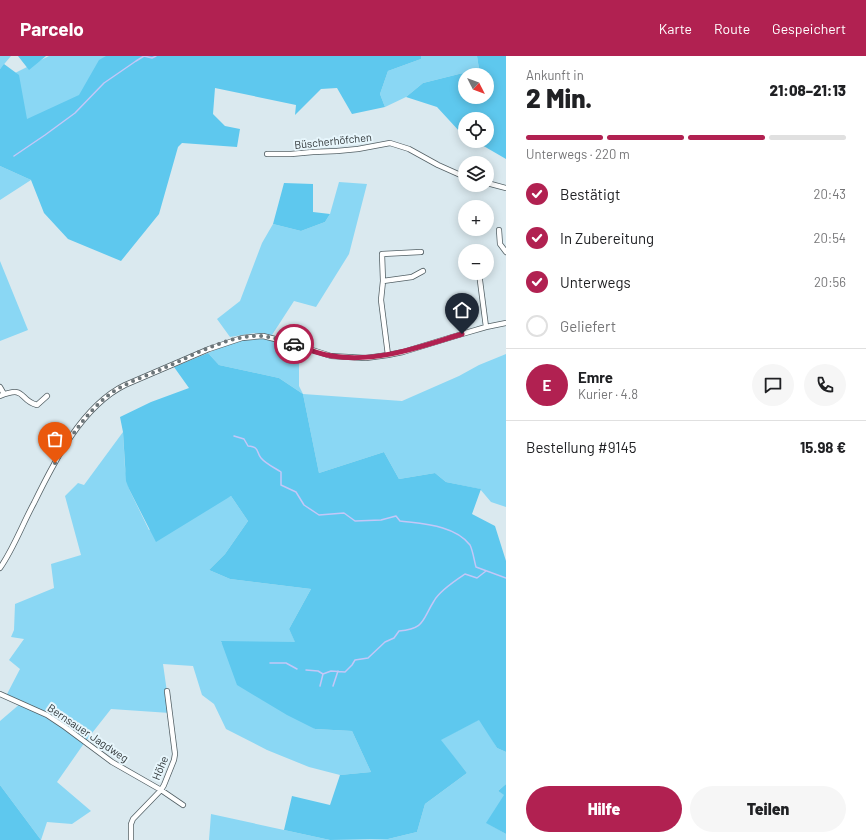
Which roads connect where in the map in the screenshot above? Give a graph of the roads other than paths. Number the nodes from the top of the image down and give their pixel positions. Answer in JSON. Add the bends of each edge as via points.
{"nodes":[{"id":1,"x":266,"y":154,"type":"dead end"},
{"id":2,"x":458,"y":174,"type":"edge"},
{"id":3,"x":494,"y":185,"type":"edge"},
{"id":4,"x":506,"y":188,"type":"edge"},
{"id":5,"x":500,"y":230,"type":"dead end"},
{"id":6,"x":421,"y":252,"type":"dead end"},
{"id":7,"x":506,"y":252,"type":"edge"},
{"id":8,"x":423,"y":271,"type":"dead end"},
{"id":9,"x":480,"y":280,"type":"edge"},
{"id":10,"x":383,"y":281,"type":"junction"},
{"id":11,"x":506,"y":323,"type":"edge"},
{"id":12,"x":486,"y":327,"type":"junction"},
{"id":13,"x":388,"y":355,"type":"junction"},
{"id":14,"x":0,"y":387,"type":"edge"},
{"id":15,"x":2,"y":395,"type":"edge"},
{"id":16,"x":47,"y":396,"type":"dead end"},
{"id":17,"x":0,"y":568,"type":"edge"},
{"id":18,"x":167,"y":691,"type":"dead end"},
{"id":19,"x":0,"y":694,"type":"edge"},
{"id":20,"x":161,"y":790,"type":"junction"},
{"id":21,"x":183,"y":805,"type":"dead end"},
{"id":22,"x":131,"y":840,"type":"edge"}],
"edges":[{"from":1,"to":2,"type":"street","name":"Büscherhöfchen","via":[[358,150],[390,143],[409,149]]},
{"from":3,"to":4,"type":"street"},
{"from":5,"to":7,"type":"street","via":[[500,244]]},
{"from":6,"to":10,"type":"street","via":[[382,254]]},
{"from":8,"to":10,"type":"street","via":[[412,277]]},
{"from":9,"to":12,"type":"street"},
{"from":10,"to":13,"type":"street","via":[[381,300]]},
{"from":11,"to":12,"type":"street"},
{"from":12,"to":13,"type":"street"},
{"from":13,"to":17,"type":"street","via":[[366,358],[331,356],[271,338],[254,336],[209,349],[117,389],[90,413],[63,450]]},
{"from":14,"to":15,"type":"street"},
{"from":15,"to":16,"type":"street","via":[[11,391],[16,392],[37,405]]},
{"from":18,"to":20,"type":"street","name":"Höhe","via":[[175,754]]},
{"from":19,"to":20,"type":"street","name":"Bernsauer Jagdweg","via":[[47,715],[112,762]]},
{"from":20,"to":21,"type":"street","name":"Bernsauer Jagdweg"},
{"from":20,"to":22,"type":"street","name":"Höhe","via":[[133,819]]}]}
